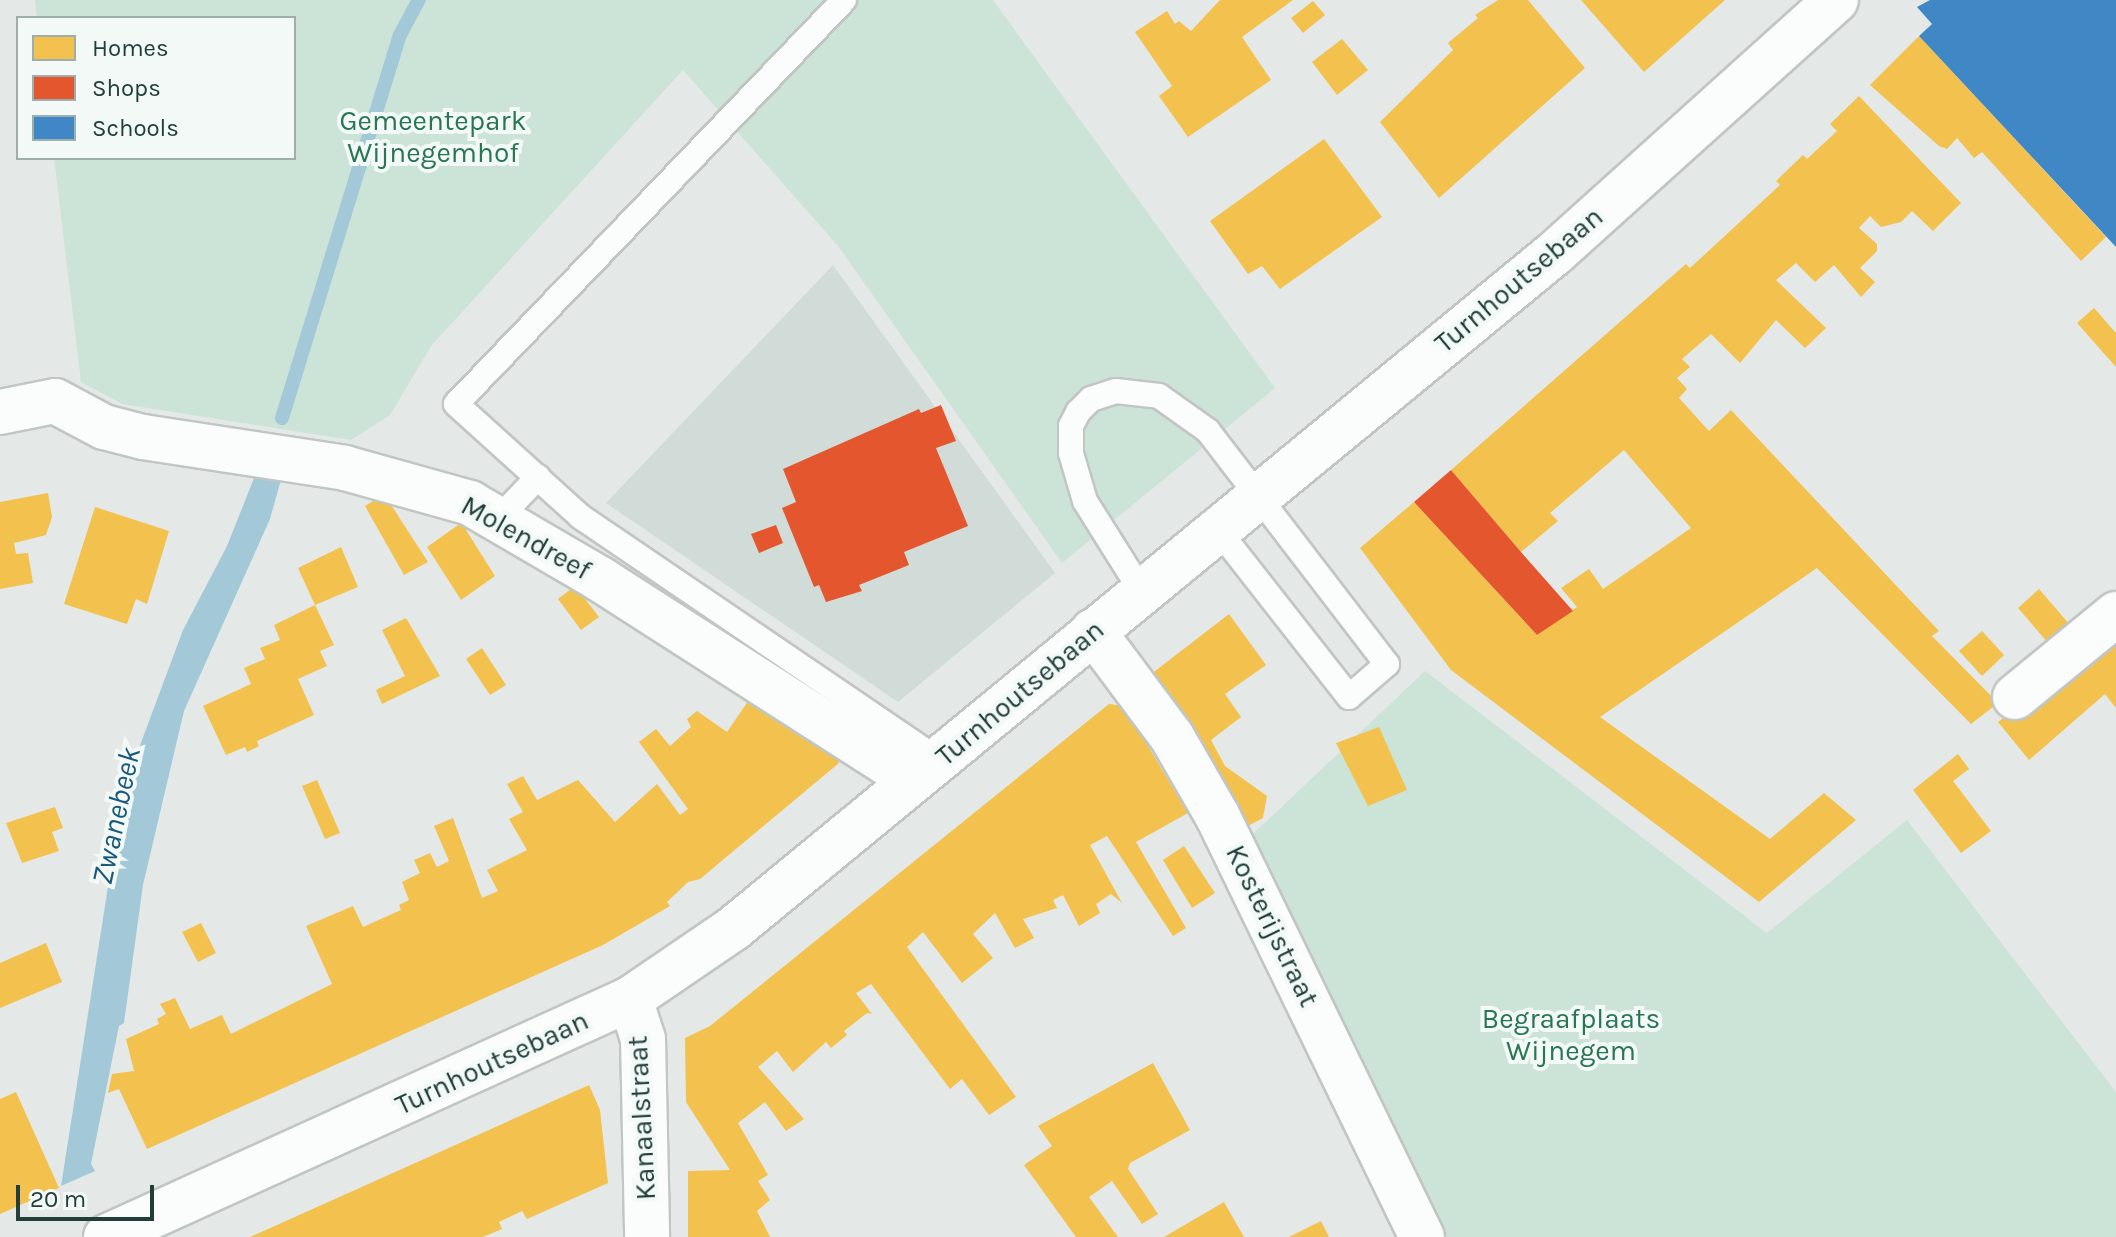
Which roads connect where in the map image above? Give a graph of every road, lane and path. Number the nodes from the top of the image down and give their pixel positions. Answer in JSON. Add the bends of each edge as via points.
{"nodes":[{"id":1,"x":844,"y":0,"type":"edge"},
{"id":2,"x":1836,"y":0,"type":"edge"},
{"id":3,"x":0,"y":412,"type":"edge"},
{"id":4,"x":538,"y":477,"type":"junction"},
{"id":5,"x":1261,"y":496,"type":"junction"},
{"id":6,"x":498,"y":519,"type":"junction"},
{"id":7,"x":1218,"y":530,"type":"junction"},
{"id":8,"x":1142,"y":592,"type":"junction"},
{"id":9,"x":2116,"y":614,"type":"edge"},
{"id":10,"x":1093,"y":631,"type":"junction"},
{"id":11,"x":2015,"y":697,"type":"dead end"},
{"id":12,"x":926,"y":770,"type":"junction"},
{"id":13,"x":630,"y":999,"type":"junction"},
{"id":14,"x":106,"y":1237,"type":"edge"},
{"id":15,"x":647,"y":1237,"type":"edge"},
{"id":16,"x":1422,"y":1237,"type":"edge"}],
"edges":[{"from":1,"to":4,"type":"lane","via":[[456,404]]},
{"from":2,"to":5,"type":"main road","name":"Turnhoutsebaan","via":[[1555,253]]},
{"from":3,"to":6,"type":"main road","name":"Molendreef","via":[[55,401],[104,427],[143,437],[410,482]]},
{"from":4,"to":6,"type":"lane"},
{"from":4,"to":12,"type":"lane","via":[[581,517]]},
{"from":5,"to":7,"type":"main road","name":"Turnhoutsebaan"},
{"from":5,"to":7,"type":"lane","via":[[1387,664],[1349,697]]},
{"from":5,"to":8,"type":"lane","via":[[1208,431],[1159,396],[1116,391],[1091,399],[1071,426],[1076,475],[1116,558]]},
{"from":6,"to":12,"type":"main road","name":"Molendreef"},
{"from":7,"to":8,"type":"main road","name":"Turnhoutsebaan"},
{"from":8,"to":10,"type":"main road","name":"Turnhoutsebaan"},
{"from":9,"to":11,"type":"main road"},
{"from":10,"to":12,"type":"main road","name":"Turnhoutsebaan"},
{"from":10,"to":16,"type":"main road","name":"Kosterijstraat","via":[[1172,737],[1218,817]]},
{"from":12,"to":13,"type":"main road","name":"Turnhoutsebaan","via":[[734,928]]},
{"from":13,"to":14,"type":"main road","name":"Turnhoutsebaan"},
{"from":13,"to":15,"type":"main road","name":"Kanaalstraat","via":[[643,1039]]}]}
